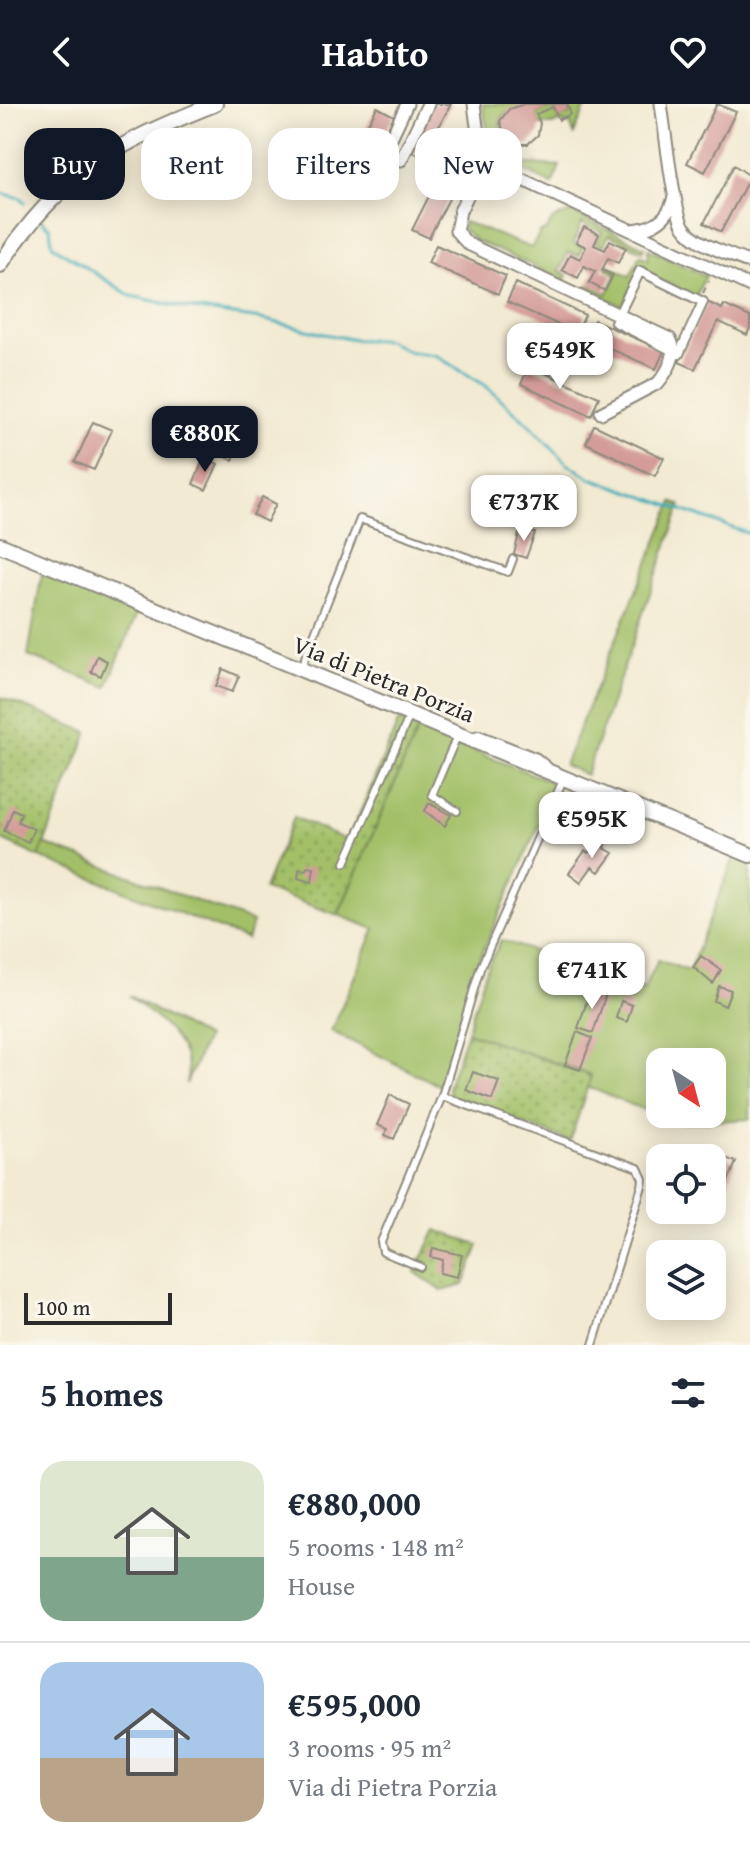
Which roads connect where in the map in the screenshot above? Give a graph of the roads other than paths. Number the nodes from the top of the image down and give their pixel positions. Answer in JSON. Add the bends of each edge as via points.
{"nodes":[{"id":1,"x":215,"y":104,"type":"edge"},
{"id":2,"x":407,"y":104,"type":"edge"},
{"id":3,"x":428,"y":104,"type":"edge"},
{"id":4,"x":474,"y":104,"type":"edge"},
{"id":5,"x":661,"y":104,"type":"edge"},
{"id":6,"x":396,"y":128,"type":"edge"},
{"id":7,"x":477,"y":128,"type":"edge"},
{"id":8,"x":401,"y":160,"type":"dead end"},
{"id":9,"x":522,"y":179,"type":"edge"},
{"id":10,"x":675,"y":193,"type":"junction"},
{"id":11,"x":465,"y":200,"type":"edge"},
{"id":12,"x":632,"y":230,"type":"junction"},
{"id":13,"x":750,"y":263,"type":"edge"},
{"id":14,"x":0,"y":265,"type":"edge"},
{"id":15,"x":750,"y":286,"type":"edge"},
{"id":16,"x":619,"y":314,"type":"junction"},
{"id":17,"x":675,"y":352,"type":"junction"},
{"id":18,"x":601,"y":413,"type":"dead end"},
{"id":19,"x":0,"y":545,"type":"edge"},
{"id":20,"x":513,"y":559,"type":"dead end"},
{"id":21,"x":301,"y":668,"type":"junction"},
{"id":22,"x":410,"y":713,"type":"junction"},
{"id":23,"x":463,"y":735,"type":"junction"},
{"id":24,"x":561,"y":775,"type":"junction"},
{"id":25,"x":457,"y":811,"type":"dead end"},
{"id":26,"x":750,"y":855,"type":"edge"},
{"id":27,"x":345,"y":863,"type":"dead end"},
{"id":28,"x":442,"y":1096,"type":"junction"},
{"id":29,"x":421,"y":1267,"type":"dead end"},
{"id":30,"x":593,"y":1345,"type":"edge"}],
"edges":[{"from":1,"to":14,"type":"street","via":[[144,132],[92,164],[45,207]]},
{"from":2,"to":6,"type":"street"},
{"from":3,"to":8,"type":"street"},
{"from":4,"to":7,"type":"street"},
{"from":5,"to":10,"type":"street"},
{"from":9,"to":12,"type":"street"},
{"from":10,"to":12,"type":"street","via":[[671,210],[656,225]]},
{"from":10,"to":13,"type":"street","via":[[684,227]]},
{"from":11,"to":16,"type":"street","via":[[456,231],[468,244]]},
{"from":12,"to":15,"type":"street"},
{"from":16,"to":17,"type":"street","via":[[670,339]]},
{"from":16,"to":17,"type":"street","via":[[640,271],[699,299],[703,302],[679,354]]},
{"from":17,"to":18,"type":"street","via":[[658,383]]},
{"from":19,"to":21,"type":"street","name":"Via di Pietra Porzia"},
{"from":20,"to":21,"type":"lane","via":[[508,572],[360,519]]},
{"from":21,"to":22,"type":"street","name":"Via di Pietra Porzia"},
{"from":22,"to":23,"type":"street","name":"Via di Pietra Porzia"},
{"from":22,"to":27,"type":"lane"},
{"from":23,"to":24,"type":"street","name":"Via di Pietra Porzia"},
{"from":23,"to":25,"type":"lane","via":[[432,795]]},
{"from":24,"to":26,"type":"street","name":"Via di Pietra Porzia"},
{"from":24,"to":28,"type":"lane","via":[[480,969]]},
{"from":28,"to":29,"type":"lane","via":[[381,1242],[383,1252]]},
{"from":28,"to":30,"type":"lane","via":[[641,1172],[642,1186]]}]}
